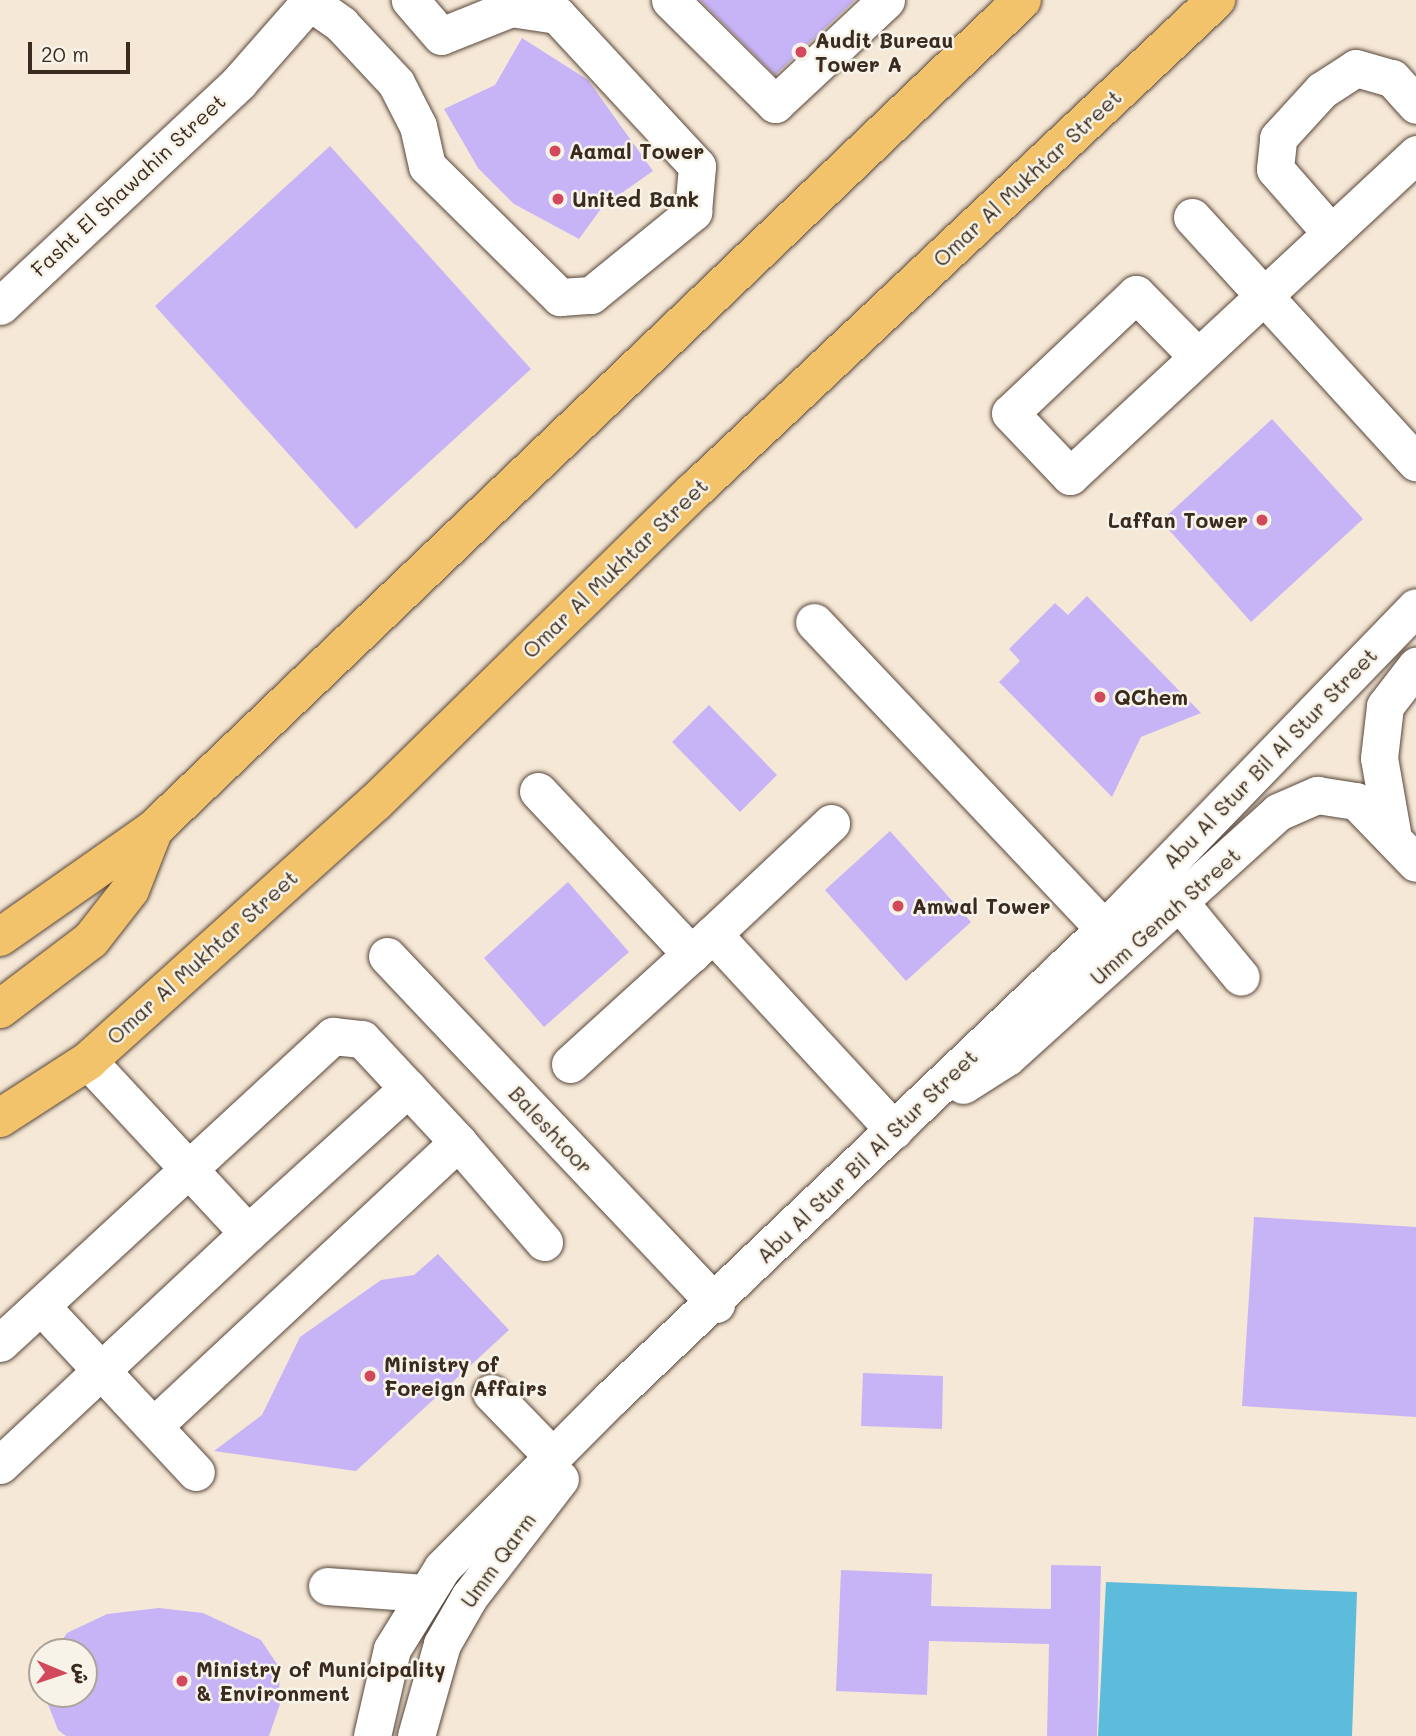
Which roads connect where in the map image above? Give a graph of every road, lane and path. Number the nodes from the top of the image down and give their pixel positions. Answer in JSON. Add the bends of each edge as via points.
{"nodes":[{"id":1,"x":410,"y":0,"type":"edge"},
{"id":2,"x":670,"y":0,"type":"edge"},
{"id":3,"x":886,"y":0,"type":"edge"},
{"id":4,"x":1022,"y":0,"type":"edge"},
{"id":5,"x":1216,"y":0,"type":"edge"},
{"id":6,"x":311,"y":1,"type":"edge"},
{"id":7,"x":1416,"y":105,"type":"edge"},
{"id":8,"x":1416,"y":155,"type":"edge"},
{"id":9,"x":1192,"y":217,"type":"dead end"},
{"id":10,"x":1331,"y":233,"type":"junction"},
{"id":11,"x":1264,"y":295,"type":"junction"},
{"id":12,"x":0,"y":306,"type":"edge"},
{"id":13,"x":1197,"y":356,"type":"junction"},
{"id":14,"x":1416,"y":462,"type":"edge"},
{"id":15,"x":1416,"y":607,"type":"edge"},
{"id":16,"x":814,"y":622,"type":"dead end"},
{"id":17,"x":1416,"y":666,"type":"edge"},
{"id":18,"x":537,"y":791,"type":"dead end"},
{"id":19,"x":831,"y":822,"type":"dead end"},
{"id":20,"x":154,"y":829,"type":"junction"},
{"id":21,"x":1405,"y":850,"type":"edge"},
{"id":22,"x":1181,"y":904,"type":"junction"},
{"id":23,"x":1104,"y":929,"type":"junction"},
{"id":24,"x":0,"y":936,"type":"edge"},
{"id":25,"x":702,"y":944,"type":"junction"},
{"id":26,"x":387,"y":956,"type":"dead end"},
{"id":27,"x":1241,"y":977,"type":"dead end"},
{"id":28,"x":0,"y":1009,"type":"edge"},
{"id":29,"x":88,"y":1061,"type":"junction"},
{"id":30,"x":570,"y":1064,"type":"dead end"},
{"id":31,"x":408,"y":1088,"type":"junction"},
{"id":32,"x":0,"y":1118,"type":"edge"},
{"id":33,"x":903,"y":1121,"type":"junction"},
{"id":34,"x":458,"y":1142,"type":"junction"},
{"id":35,"x":188,"y":1173,"type":"junction"},
{"id":36,"x":248,"y":1233,"type":"junction"},
{"id":37,"x":544,"y":1242,"type":"dead end"},
{"id":38,"x":716,"y":1304,"type":"junction"},
{"id":39,"x":41,"y":1306,"type":"junction"},
{"id":40,"x":0,"y":1343,"type":"edge"},
{"id":41,"x":105,"y":1368,"type":"junction"},
{"id":42,"x":491,"y":1393,"type":"dead end"},
{"id":43,"x":611,"y":1398,"type":"junction"},
{"id":44,"x":155,"y":1425,"type":"junction"},
{"id":45,"x":552,"y":1457,"type":"junction"},
{"id":46,"x":0,"y":1465,"type":"edge"},
{"id":47,"x":195,"y":1472,"type":"dead end"},
{"id":48,"x":327,"y":1597,"type":"dead end"},
{"id":49,"x":418,"y":1601,"type":"junction"},
{"id":50,"x":372,"y":1736,"type":"edge"},
{"id":51,"x":416,"y":1736,"type":"edge"}],
"edges":[{"from":1,"to":6,"type":"street","via":[[440,36],[511,8],[557,15],[697,166],[693,212],[591,295],[560,297],[427,166],[418,127],[396,83],[341,24]]},
{"from":2,"to":3,"type":"street","via":[[775,104]]},
{"from":4,"to":20,"type":"main road"},
{"from":5,"to":29,"type":"main road","name":"Omar Al Mukhtar Street","via":[[694,491],[376,802]]},
{"from":6,"to":12,"type":"street","name":"Fasht El Shawahin Street","via":[[239,82]]},
{"from":7,"to":10,"type":"street","via":[[1392,78],[1356,68],[1322,90],[1278,138],[1275,169]]},
{"from":8,"to":10,"type":"street"},
{"from":9,"to":11,"type":"street"},
{"from":10,"to":11,"type":"street"},
{"from":11,"to":13,"type":"street"},
{"from":11,"to":14,"type":"street"},
{"from":13,"to":13,"type":"street","via":[[1136,294],[1010,413],[1070,476]]},
{"from":15,"to":23,"type":"street","name":"Abu Al Stur Bil Al Stur Street"},
{"from":16,"to":23,"type":"street"},
{"from":17,"to":21,"type":"street","name":"Abu Al Stur Bil Al Stur Street","via":[[1385,706],[1379,758]]},
{"from":18,"to":25,"type":"street"},
{"from":19,"to":25,"type":"street"},
{"from":20,"to":24,"type":"main road"},
{"from":20,"to":28,"type":"main road","via":[[130,890],[91,940]]},
{"from":21,"to":22,"type":"street","name":"Umm Genah Street","via":[[1356,802],[1317,795],[1278,812]]},
{"from":22,"to":27,"type":"street"},
{"from":22,"to":33,"type":"street","name":"Umm Genah Street","via":[[988,1071]]},
{"from":23,"to":33,"type":"street","name":"Abu Al Stur Bil Al Stur Street"},
{"from":25,"to":30,"type":"street"},
{"from":25,"to":33,"type":"street"},
{"from":26,"to":38,"type":"street","name":"Baleshtoor"},
{"from":29,"to":32,"type":"main road","name":"Omar Al Mukhtar Street"},
{"from":29,"to":35,"type":"street"},
{"from":31,"to":34,"type":"street"},
{"from":31,"to":35,"type":"street","via":[[362,1039],[333,1037]]},
{"from":31,"to":36,"type":"street"},
{"from":33,"to":38,"type":"street","name":"Abu Al Stur Bil Al Stur Street"},
{"from":34,"to":37,"type":"street"},
{"from":34,"to":44,"type":"street"},
{"from":35,"to":36,"type":"street"},
{"from":35,"to":39,"type":"street"},
{"from":36,"to":41,"type":"street"},
{"from":38,"to":43,"type":"street","name":"Abu Al Stur Bil Al Stur Street"},
{"from":39,"to":40,"type":"street"},
{"from":39,"to":41,"type":"street"},
{"from":41,"to":44,"type":"street"},
{"from":41,"to":46,"type":"street"},
{"from":42,"to":45,"type":"street"},
{"from":43,"to":45,"type":"street","name":"Abu Al Stur Bil Al Stur Street"},
{"from":43,"to":51,"type":"street","name":"Umm Qarm","via":[[590,1441],[469,1597],[442,1644]]},
{"from":44,"to":47,"type":"street"},
{"from":45,"to":49,"type":"street","name":"Abu Al Stur Bil Al Stur Street"},
{"from":48,"to":49,"type":"street"},
{"from":49,"to":50,"type":"street","name":"Abu Al Stur Bil Al Stur Street","via":[[391,1649]]}]}
